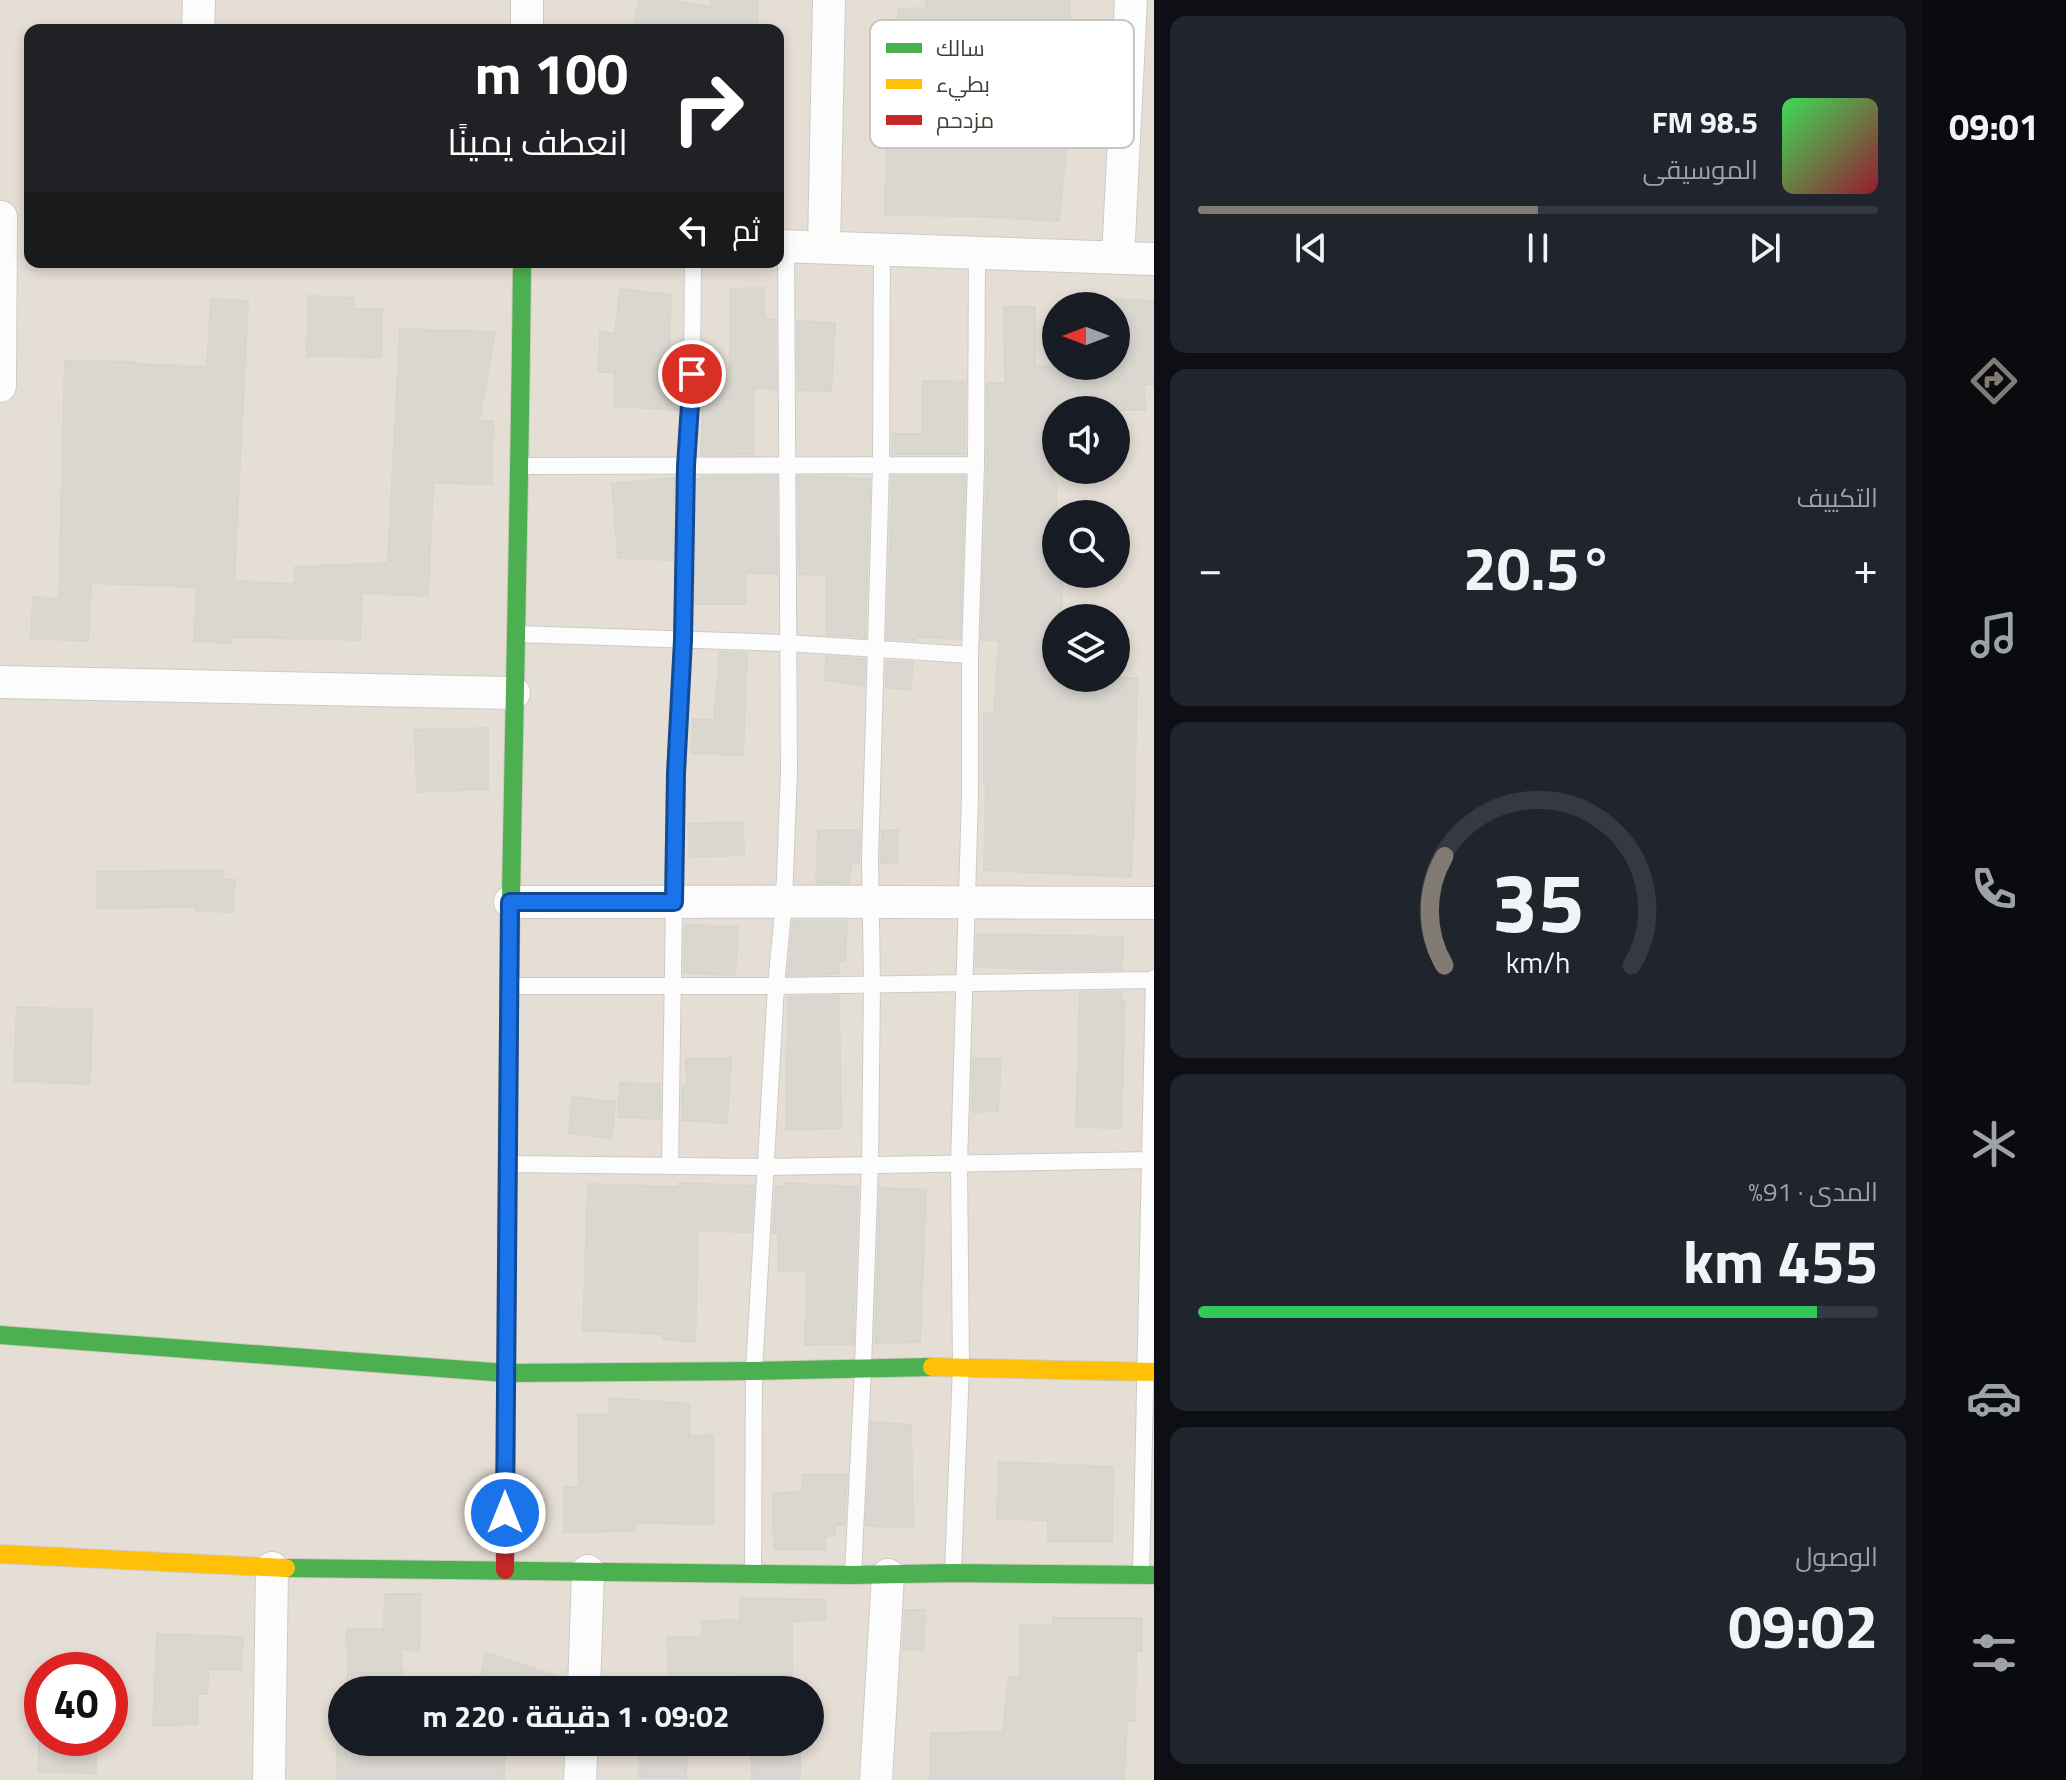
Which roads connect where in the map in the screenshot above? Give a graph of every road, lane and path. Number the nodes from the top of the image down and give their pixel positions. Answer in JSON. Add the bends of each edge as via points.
{"nodes":[{"id":1,"x":199,"y":0,"type":"edge"},
{"id":2,"x":527,"y":0,"type":"edge"},
{"id":3,"x":829,"y":0,"type":"edge"},
{"id":4,"x":1131,"y":0,"type":"edge"},
{"id":5,"x":1130,"y":20,"type":"edge"},
{"id":6,"x":198,"y":24,"type":"edge"},
{"id":7,"x":527,"y":24,"type":"edge"},
{"id":8,"x":1124,"y":148,"type":"edge"},
{"id":9,"x":10,"y":217,"type":"edge"},
{"id":10,"x":784,"y":246,"type":"edge"},
{"id":11,"x":824,"y":247,"type":"junction"},
{"id":12,"x":882,"y":249,"type":"junction"},
{"id":13,"x":977,"y":253,"type":"junction"},
{"id":14,"x":1118,"y":258,"type":"junction"},
{"id":15,"x":1154,"y":259,"type":"edge"},
{"id":16,"x":522,"y":268,"type":"edge"},
{"id":17,"x":693,"y":268,"type":"edge"},
{"id":18,"x":782,"y":268,"type":"edge"},
{"id":19,"x":0,"y":386,"type":"edge"},
{"id":20,"x":881,"y":465,"type":"junction"},
{"id":21,"x":976,"y":465,"type":"junction"},
{"id":22,"x":520,"y":466,"type":"junction"},
{"id":23,"x":686,"y":466,"type":"junction"},
{"id":24,"x":787,"y":466,"type":"junction"},
{"id":25,"x":515,"y":634,"type":"junction"},
{"id":26,"x":683,"y":640,"type":"junction"},
{"id":27,"x":787,"y":643,"type":"junction"},
{"id":28,"x":877,"y":650,"type":"junction"},
{"id":29,"x":970,"y":655,"type":"junction"},
{"id":30,"x":0,"y":682,"type":"edge"},
{"id":31,"x":514,"y":693,"type":"junction"},
{"id":32,"x":784,"y":901,"type":"junction"},
{"id":33,"x":510,"y":902,"type":"junction"},
{"id":34,"x":674,"y":902,"type":"junction"},
{"id":35,"x":966,"y":902,"type":"junction"},
{"id":36,"x":870,"y":903,"type":"junction"},
{"id":37,"x":1154,"y":903,"type":"edge"},
{"id":38,"x":1154,"y":979,"type":"edge"},
{"id":39,"x":966,"y":982,"type":"junction"},
{"id":40,"x":872,"y":984,"type":"junction"},
{"id":41,"x":508,"y":986,"type":"junction"},
{"id":42,"x":673,"y":986,"type":"junction"},
{"id":43,"x":776,"y":986,"type":"junction"},
{"id":44,"x":1153,"y":1160,"type":"edge"},
{"id":45,"x":507,"y":1164,"type":"junction"},
{"id":46,"x":959,"y":1164,"type":"junction"},
{"id":47,"x":670,"y":1165,"type":"junction"},
{"id":48,"x":870,"y":1165,"type":"junction"},
{"id":49,"x":766,"y":1167,"type":"junction"},
{"id":50,"x":0,"y":1335,"type":"edge"},
{"id":51,"x":961,"y":1366,"type":"junction"},
{"id":52,"x":863,"y":1368,"type":"junction"},
{"id":53,"x":754,"y":1371,"type":"junction"},
{"id":54,"x":1149,"y":1371,"type":"edge"},
{"id":55,"x":506,"y":1373,"type":"junction"},
{"id":56,"x":0,"y":1554,"type":"edge"},
{"id":57,"x":272,"y":1568,"type":"junction"},
{"id":58,"x":505,"y":1570,"type":"junction"},
{"id":59,"x":588,"y":1571,"type":"junction"},
{"id":60,"x":953,"y":1573,"type":"junction"},
{"id":61,"x":753,"y":1574,"type":"junction"},
{"id":62,"x":853,"y":1575,"type":"junction"},
{"id":63,"x":888,"y":1575,"type":"junction"},
{"id":64,"x":1147,"y":1575,"type":"edge"},
{"id":65,"x":584,"y":1676,"type":"edge"},
{"id":66,"x":581,"y":1756,"type":"edge"},
{"id":67,"x":269,"y":1780,"type":"edge"},
{"id":68,"x":580,"y":1780,"type":"edge"},
{"id":69,"x":876,"y":1780,"type":"edge"}],
"edges":[{"from":1,"to":6,"type":"street"},
{"from":2,"to":7,"type":"street"},
{"from":3,"to":11,"type":"street"},
{"from":4,"to":5,"type":"street"},
{"from":8,"to":14,"type":"street"},
{"from":9,"to":19,"type":"street"},
{"from":10,"to":11,"type":"street"},
{"from":11,"to":12,"type":"street"},
{"from":12,"to":13,"type":"street"},
{"from":12,"to":20,"type":"lane"},
{"from":13,"to":14,"type":"street"},
{"from":13,"to":21,"type":"lane"},
{"from":14,"to":15,"type":"street"},
{"from":16,"to":22,"type":"street"},
{"from":17,"to":23,"type":"lane"},
{"from":18,"to":24,"type":"lane"},
{"from":20,"to":21,"type":"lane"},
{"from":20,"to":24,"type":"lane"},
{"from":20,"to":28,"type":"lane"},
{"from":21,"to":29,"type":"lane"},
{"from":22,"to":23,"type":"lane"},
{"from":22,"to":25,"type":"street"},
{"from":23,"to":24,"type":"lane"},
{"from":23,"to":26,"type":"lane"},
{"from":24,"to":27,"type":"lane"},
{"from":25,"to":26,"type":"lane"},
{"from":25,"to":31,"type":"street"},
{"from":26,"to":27,"type":"lane"},
{"from":26,"to":34,"type":"lane"},
{"from":27,"to":28,"type":"lane"},
{"from":27,"to":32,"type":"lane"},
{"from":28,"to":29,"type":"lane"},
{"from":28,"to":36,"type":"lane"},
{"from":29,"to":35,"type":"lane"},
{"from":30,"to":31,"type":"street"},
{"from":31,"to":33,"type":"street"},
{"from":32,"to":34,"type":"street"},
{"from":32,"to":36,"type":"street"},
{"from":32,"to":43,"type":"lane"},
{"from":33,"to":34,"type":"street"},
{"from":33,"to":41,"type":"street"},
{"from":34,"to":42,"type":"lane"},
{"from":35,"to":36,"type":"street"},
{"from":35,"to":37,"type":"street"},
{"from":35,"to":39,"type":"lane"},
{"from":36,"to":40,"type":"lane"},
{"from":38,"to":39,"type":"lane"},
{"from":38,"to":44,"type":"lane"},
{"from":39,"to":40,"type":"lane"},
{"from":39,"to":46,"type":"lane"},
{"from":40,"to":43,"type":"lane"},
{"from":40,"to":48,"type":"lane"},
{"from":41,"to":42,"type":"lane"},
{"from":41,"to":45,"type":"street"},
{"from":42,"to":43,"type":"lane"},
{"from":42,"to":47,"type":"lane"},
{"from":43,"to":49,"type":"lane"},
{"from":44,"to":46,"type":"lane"},
{"from":44,"to":54,"type":"lane"},
{"from":45,"to":47,"type":"lane"},
{"from":45,"to":55,"type":"street"},
{"from":46,"to":48,"type":"lane"},
{"from":46,"to":51,"type":"lane"},
{"from":47,"to":49,"type":"lane"},
{"from":48,"to":49,"type":"lane"},
{"from":48,"to":52,"type":"lane"},
{"from":49,"to":53,"type":"lane"},
{"from":50,"to":55,"type":"street"},
{"from":51,"to":52,"type":"street"},
{"from":51,"to":54,"type":"street"},
{"from":51,"to":60,"type":"lane"},
{"from":52,"to":53,"type":"street"},
{"from":52,"to":62,"type":"lane"},
{"from":53,"to":55,"type":"street"},
{"from":53,"to":61,"type":"lane"},
{"from":54,"to":64,"type":"lane"},
{"from":55,"to":58,"type":"street"},
{"from":56,"to":57,"type":"street"},
{"from":57,"to":58,"type":"street"},
{"from":57,"to":67,"type":"street"},
{"from":58,"to":59,"type":"street"},
{"from":59,"to":61,"type":"street"},
{"from":59,"to":65,"type":"street"},
{"from":60,"to":63,"type":"street"},
{"from":60,"to":64,"type":"street"},
{"from":61,"to":62,"type":"street"},
{"from":62,"to":63,"type":"street"},
{"from":63,"to":69,"type":"street"},
{"from":66,"to":68,"type":"street"}]}
